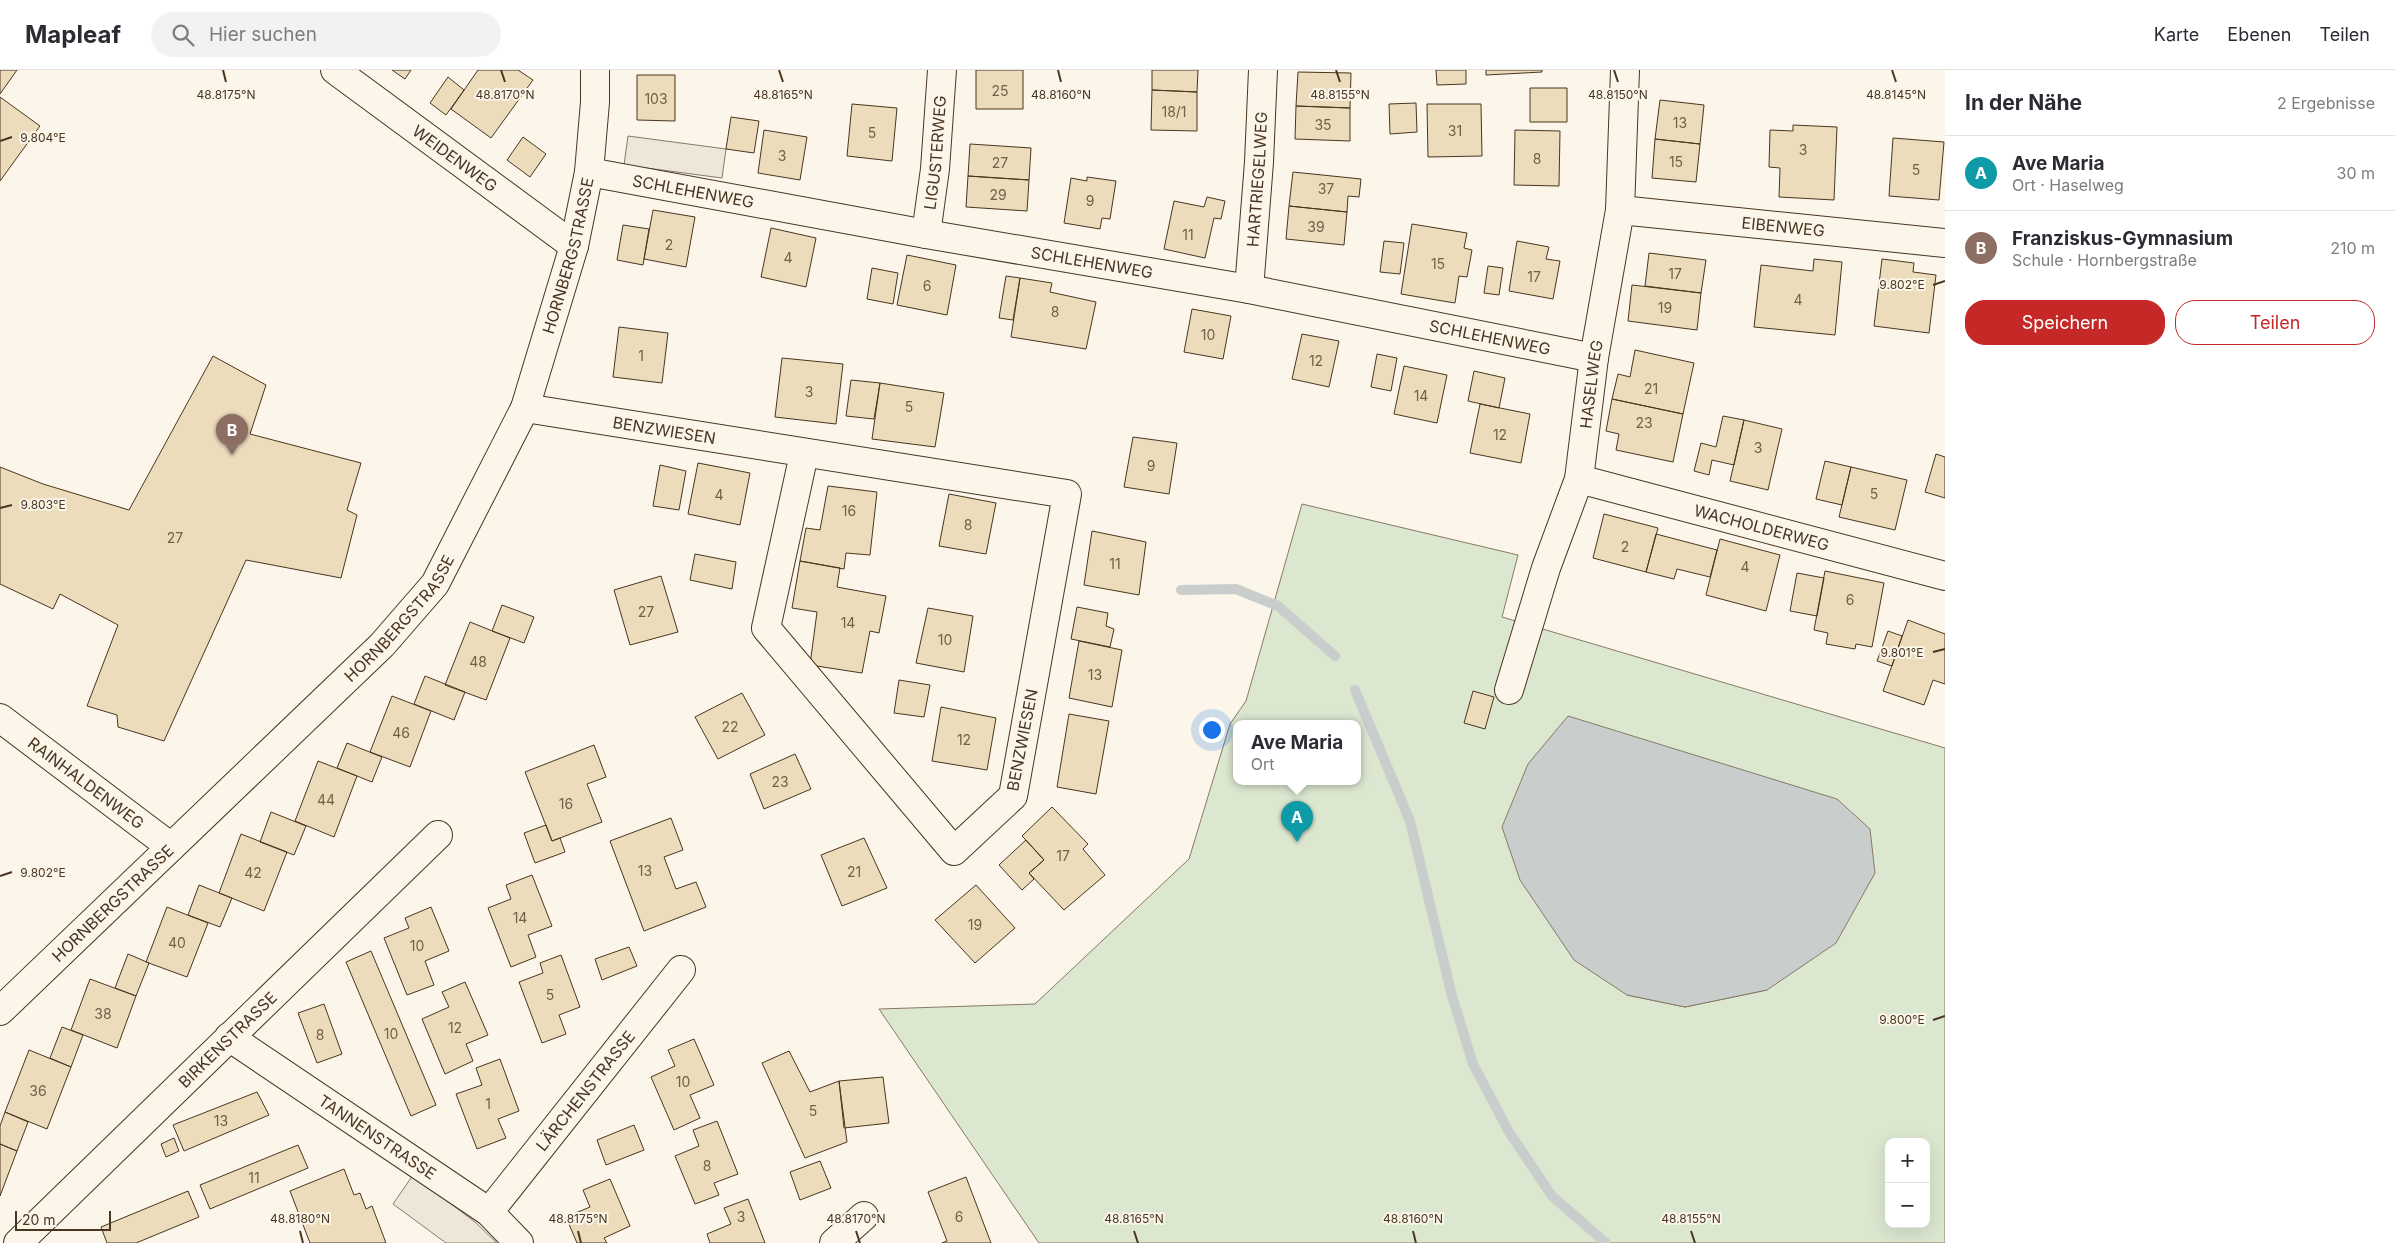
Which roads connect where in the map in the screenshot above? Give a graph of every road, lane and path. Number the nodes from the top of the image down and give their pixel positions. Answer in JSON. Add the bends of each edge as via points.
{"nodes":[{"id":1,"x":335,"y":70,"type":"edge"},
{"id":2,"x":595,"y":70,"type":"edge"},
{"id":3,"x":942,"y":70,"type":"edge"},
{"id":4,"x":1263,"y":70,"type":"edge"},
{"id":5,"x":1625,"y":70,"type":"edge"},
{"id":6,"x":589,"y":172,"type":"junction"},
{"id":7,"x":1620,"y":210,"type":"junction"},
{"id":8,"x":926,"y":234,"type":"junction"},
{"id":9,"x":1945,"y":243,"type":"edge"},
{"id":10,"x":574,"y":246,"type":"junction"},
{"id":11,"x":1249,"y":289,"type":"junction"},
{"id":12,"x":1594,"y":358,"type":"junction"},
{"id":13,"x":525,"y":408,"type":"junction"},
{"id":14,"x":804,"y":454,"type":"junction"},
{"id":15,"x":1579,"y":479,"type":"junction"},
{"id":16,"x":1945,"y":576,"type":"edge"},
{"id":17,"x":1509,"y":690,"type":"dead end"},
{"id":18,"x":0,"y":718,"type":"edge"},
{"id":19,"x":438,"y":835,"type":"dead end"},
{"id":20,"x":171,"y":847,"type":"junction"},
{"id":21,"x":681,"y":970,"type":"dead end"},
{"id":22,"x":0,"y":1011,"type":"edge"},
{"id":23,"x":229,"y":1037,"type":"junction"},
{"id":24,"x":488,"y":1212,"type":"junction"},
{"id":25,"x":864,"y":1216,"type":"dead end"},
{"id":26,"x":18,"y":1243,"type":"edge"},
{"id":27,"x":518,"y":1243,"type":"edge"},
{"id":28,"x":834,"y":1243,"type":"edge"}],
"edges":[{"from":1,"to":10,"type":"street","name":"WEIDENWEG"},
{"from":2,"to":6,"type":"street","name":"HORNBERGSTRASSE"},
{"from":3,"to":8,"type":"street","name":"LIGUSTERWEG","via":[[935,169]]},
{"from":4,"to":11,"type":"street","name":"HARTRIEGELWEG"},
{"from":5,"to":7,"type":"street","name":"HASELWEG"},
{"from":6,"to":8,"type":"street","name":"SCHLEHENWEG"},
{"from":6,"to":10,"type":"street","name":"HORNBERGSTRASSE"},
{"from":7,"to":9,"type":"street","name":"EIBENWEG"},
{"from":7,"to":12,"type":"street","name":"HASELWEG"},
{"from":8,"to":11,"type":"street","name":"SCHLEHENWEG"},
{"from":10,"to":13,"type":"street","name":"HORNBERGSTRASSE"},
{"from":11,"to":12,"type":"street","name":"SCHLEHENWEG"},
{"from":12,"to":15,"type":"street","name":"HASELWEG"},
{"from":13,"to":14,"type":"street","name":"BENZWIESEN"},
{"from":13,"to":20,"type":"street","name":"HORNBERGSTRASSE","via":[[435,584],[382,645]]},
{"from":14,"to":14,"type":"street","name":"BENZWIESEN","via":[[1067,494],[1013,796],[954,851],[766,628]]},
{"from":15,"to":16,"type":"street","name":"WACHOLDERWEG"},
{"from":15,"to":17,"type":"street","name":"HASELWEG","via":[[1546,568]]},
{"from":18,"to":20,"type":"street","name":"RAINHALDENWEG"},
{"from":19,"to":23,"type":"street","name":"BIRKENSTRASSE"},
{"from":20,"to":22,"type":"street","name":"HORNBERGSTRASSE"},
{"from":21,"to":24,"type":"street","name":"LÄRCHENSTRASSE"},
{"from":23,"to":24,"type":"street","name":"TANNENSTRASSE"},
{"from":23,"to":26,"type":"street","name":"BIRKENSTRASSE"},
{"from":24,"to":27,"type":"street","name":"TANNENSTRASSE"},
{"from":25,"to":28,"type":"street"}]}
